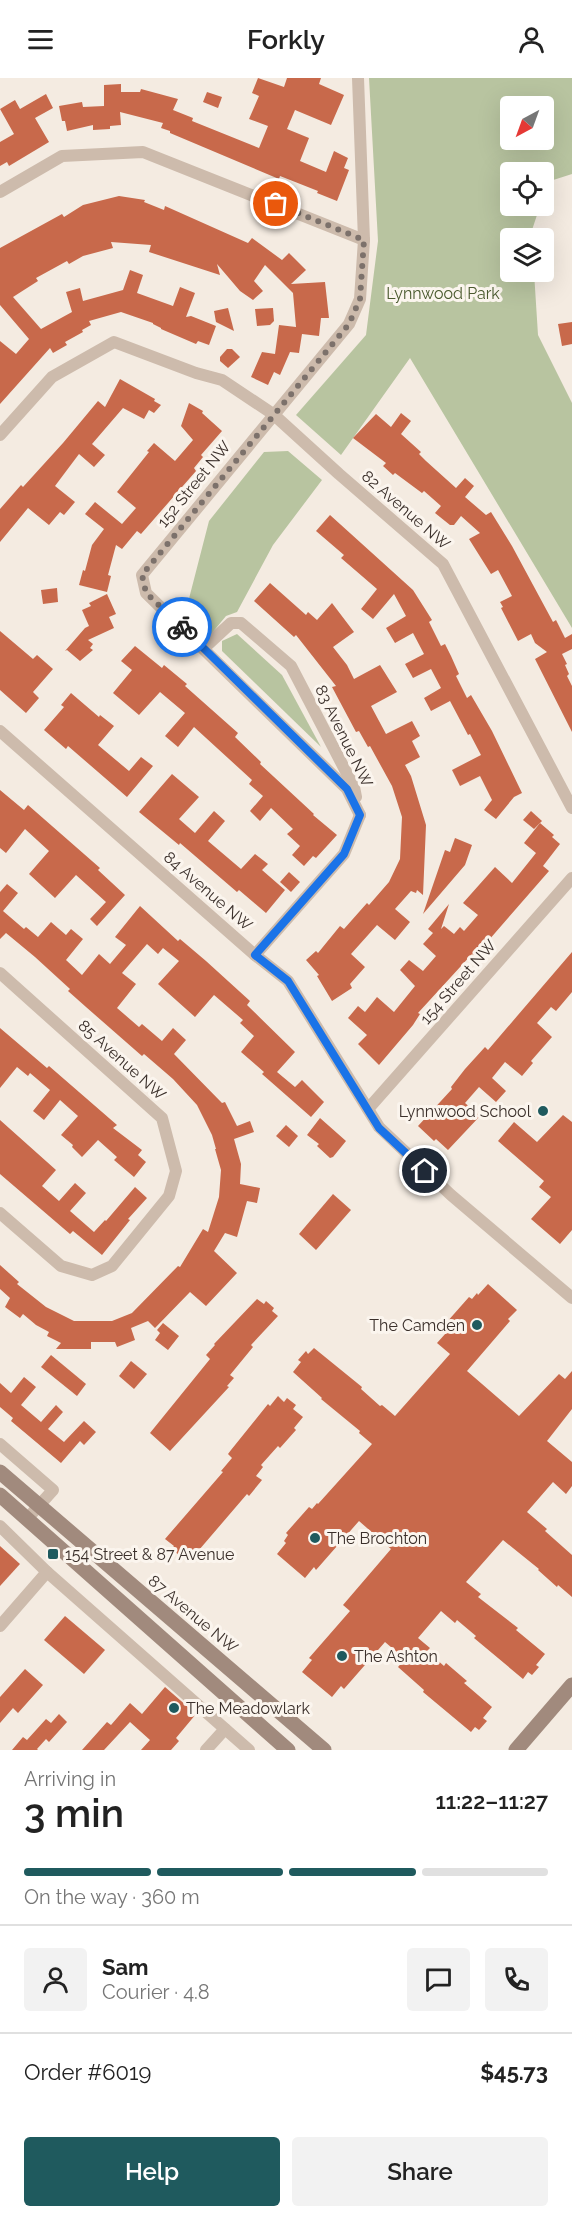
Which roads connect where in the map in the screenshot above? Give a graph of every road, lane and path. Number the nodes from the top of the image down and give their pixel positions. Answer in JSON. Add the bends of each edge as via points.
{"nodes":[{"id":1,"x":358,"y":78,"type":"edge"},
{"id":2,"x":0,"y":192,"type":"edge"},
{"id":3,"x":364,"y":240,"type":"junction"},
{"id":4,"x":273,"y":414,"type":"junction"},
{"id":5,"x":0,"y":435,"type":"edge"},
{"id":6,"x":142,"y":575,"type":"joint"},
{"id":7,"x":204,"y":648,"type":"junction"},
{"id":8,"x":0,"y":731,"type":"edge"},
{"id":9,"x":572,"y":807,"type":"edge"},
{"id":10,"x":360,"y":815,"type":"junction"},
{"id":11,"x":572,"y":878,"type":"edge"},
{"id":12,"x":255,"y":955,"type":"junction"},
{"id":13,"x":0,"y":974,"type":"edge"},
{"id":14,"x":368,"y":1109,"type":"junction"},
{"id":15,"x":0,"y":1213,"type":"edge"},
{"id":16,"x":572,"y":1298,"type":"edge"},
{"id":17,"x":0,"y":1444,"type":"edge"},
{"id":18,"x":0,"y":1472,"type":"edge"},
{"id":19,"x":0,"y":1495,"type":"edge"},
{"id":20,"x":39,"y":1506,"type":"junction"},
{"id":21,"x":27,"y":1519,"type":"junction"},
{"id":22,"x":0,"y":1526,"type":"edge"},
{"id":23,"x":47,"y":1572,"type":"junction"},
{"id":24,"x":0,"y":1626,"type":"edge"},
{"id":25,"x":572,"y":1685,"type":"edge"},
{"id":26,"x":225,"y":1729,"type":"junction"},
{"id":27,"x":206,"y":1750,"type":"edge"},
{"id":28,"x":249,"y":1750,"type":"edge"},
{"id":29,"x":288,"y":1750,"type":"edge"},
{"id":30,"x":324,"y":1750,"type":"edge"},
{"id":31,"x":516,"y":1750,"type":"edge"}],
"edges":[{"from":1,"to":3,"type":"street","name":"152 Street NW"},
{"from":2,"to":3,"type":"street","via":[[62,156],[143,152]]},
{"from":3,"to":4,"type":"street","name":"152 Street NW","via":[[360,299],[349,324]]},
{"from":4,"to":5,"type":"street","name":"82 Avenue NW","via":[[222,381],[114,342],[52,377]]},
{"from":4,"to":6,"type":"street","name":"152 Street NW"},
{"from":4,"to":9,"type":"street","name":"82 Avenue NW","via":[[443,564]]},
{"from":6,"to":7,"type":"street","name":"83 Avenue NW","via":[[146,593]]},
{"from":7,"to":10,"type":"street","name":"83 Avenue NW","via":[[347,789]]},
{"from":7,"to":10,"type":"street","name":"83 Avenue NW","via":[[231,623],[241,623],[291,666],[354,787]]},
{"from":8,"to":12,"type":"street","name":"84 Avenue NW"},
{"from":10,"to":12,"type":"street","via":[[344,854]]},
{"from":11,"to":14,"type":"street","name":"154 Street NW"},
{"from":12,"to":14,"type":"street","name":"84 Avenue NW","via":[[288,981]]},
{"from":13,"to":15,"type":"street","name":"85 Avenue NW","via":[[162,1118],[176,1171],[169,1196],[112,1266],[92,1275],[61,1266]]},
{"from":14,"to":16,"type":"street","name":"84 Avenue NW","via":[[379,1128],[451,1195]]},
{"from":17,"to":20,"type":"street","via":[[53,1490]]},
{"from":18,"to":20,"type":"main road","name":"87 Avenue NW"},
{"from":19,"to":21,"type":"main road"},
{"from":20,"to":21,"type":"street"},
{"from":20,"to":30,"type":"main road","name":"87 Avenue NW"},
{"from":21,"to":29,"type":"main road"},
{"from":22,"to":23,"type":"street"},
{"from":23,"to":24,"type":"street"},
{"from":23,"to":26,"type":"street"},
{"from":25,"to":31,"type":"main road"},
{"from":26,"to":27,"type":"street"},
{"from":26,"to":28,"type":"street"}]}
